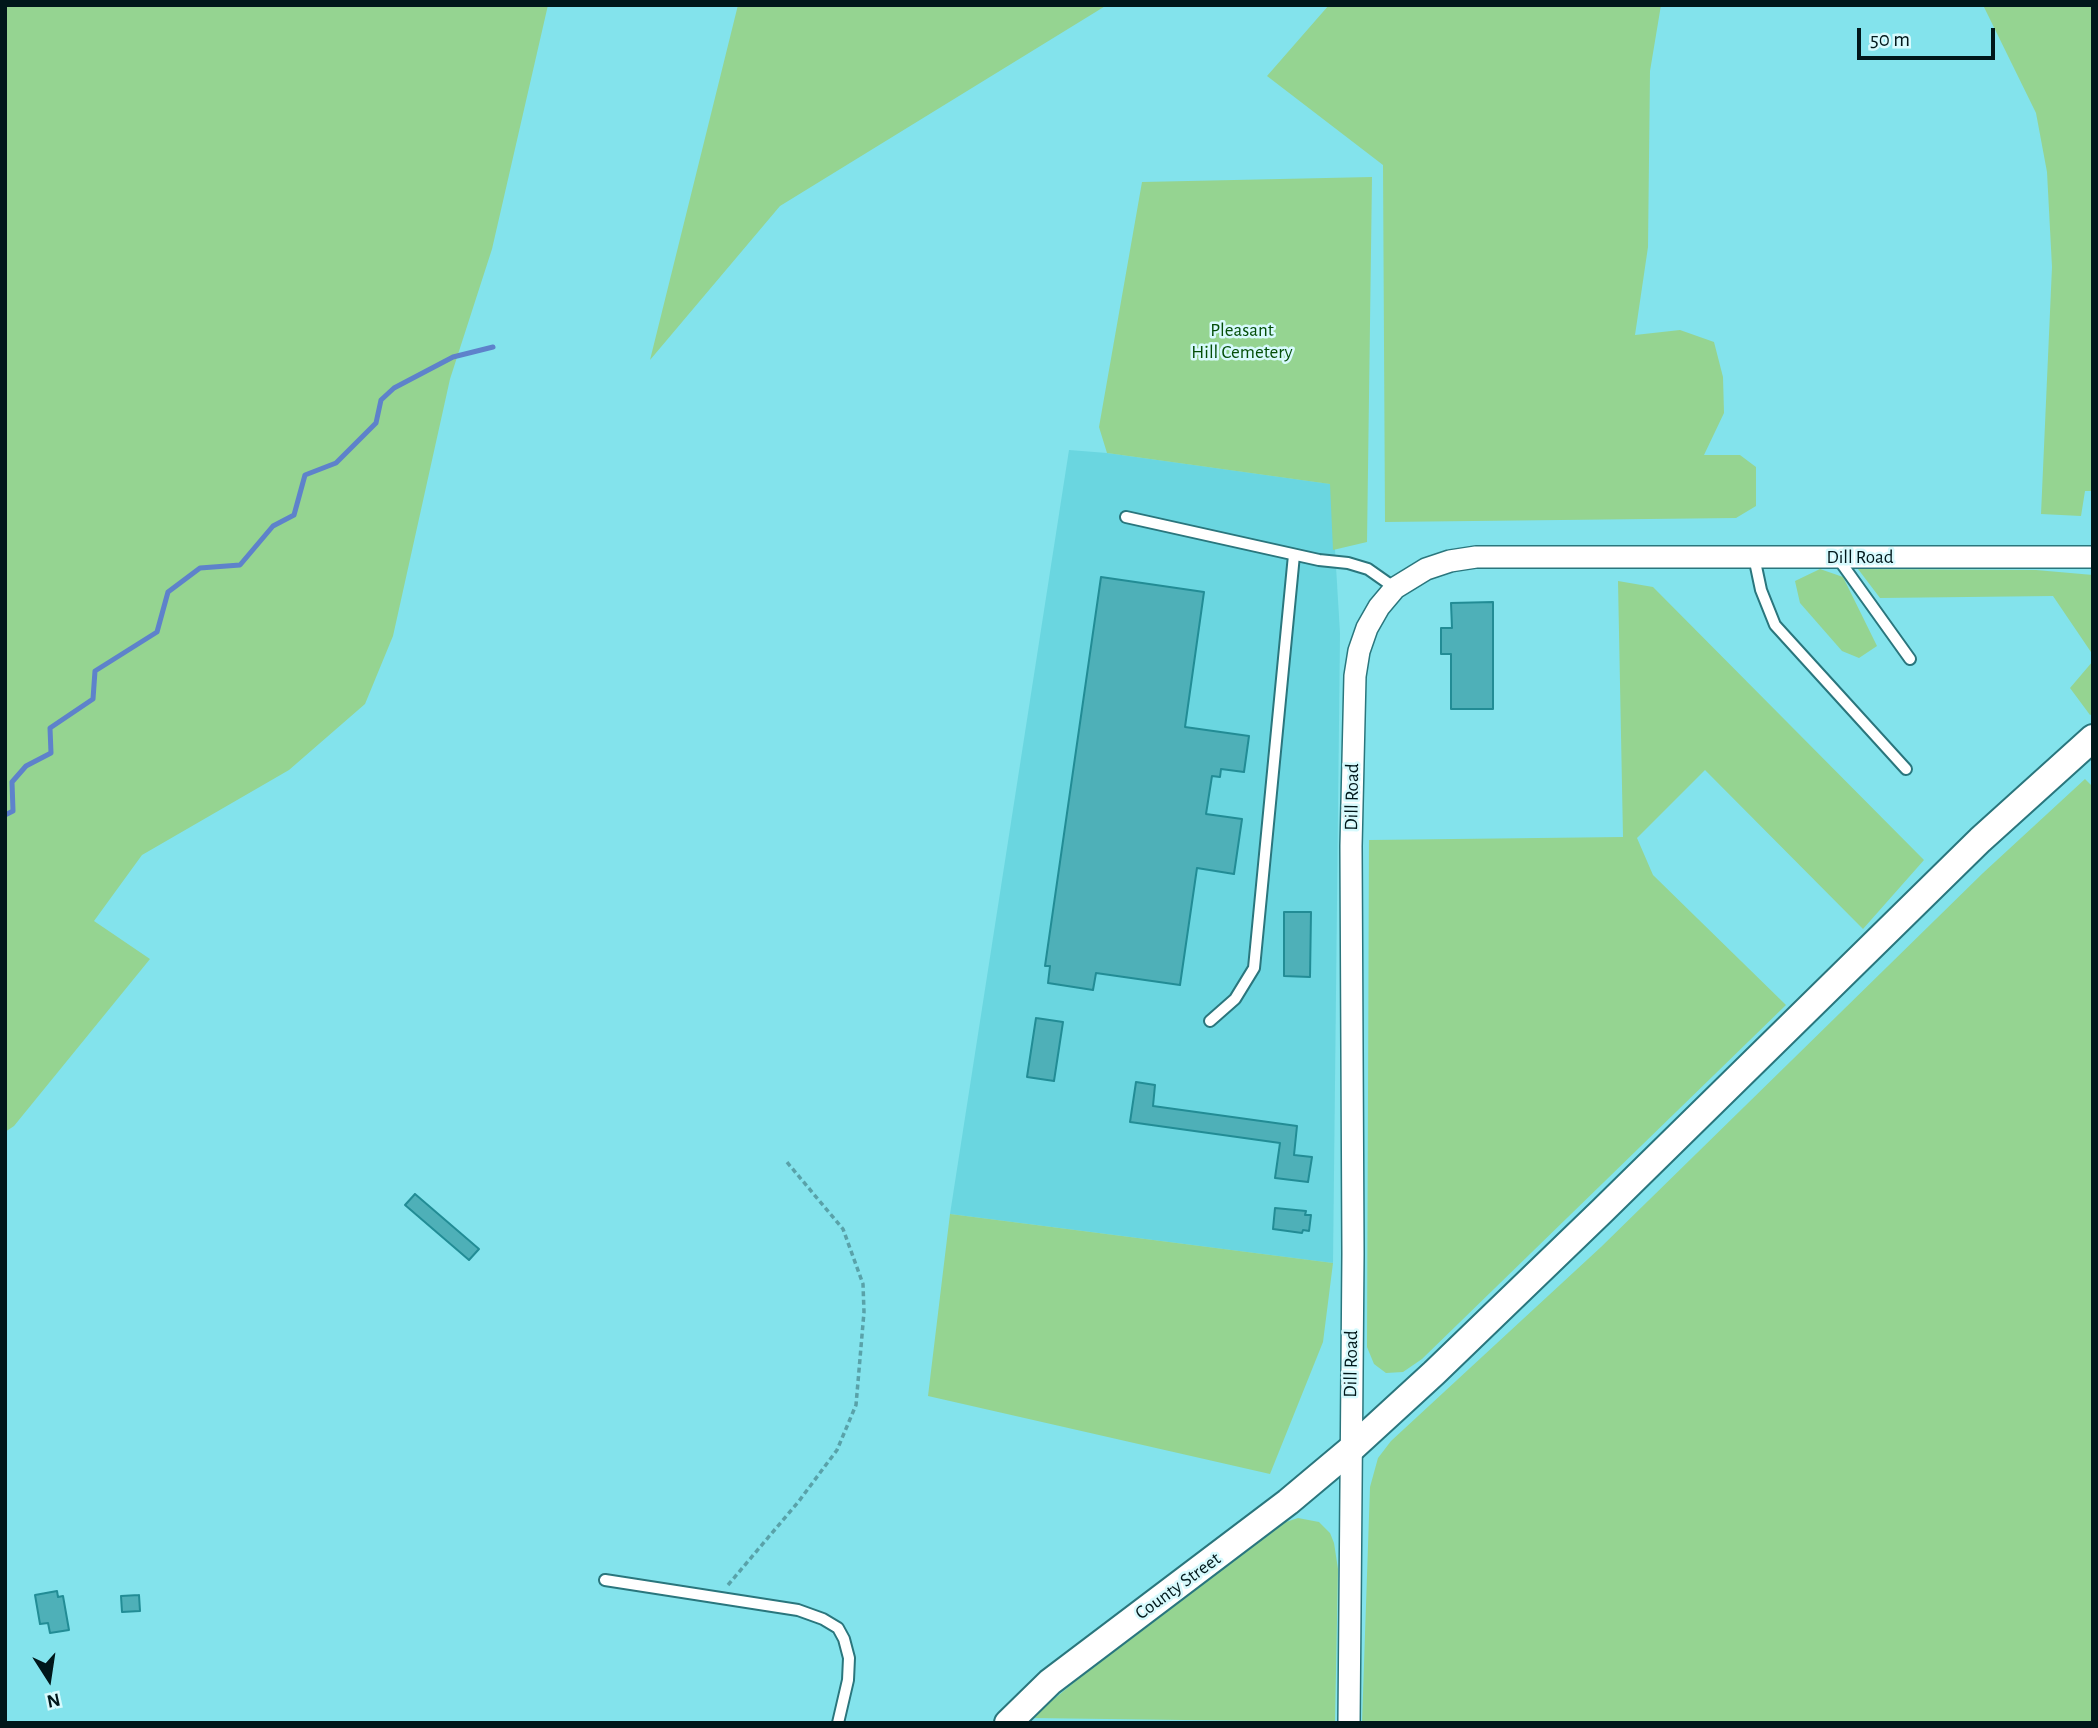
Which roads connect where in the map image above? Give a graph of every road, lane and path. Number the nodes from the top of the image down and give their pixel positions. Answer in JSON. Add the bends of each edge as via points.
{"nodes":[{"id":1,"x":1126,"y":517,"type":"dead end"},
{"id":2,"x":1294,"y":555,"type":"junction"},
{"id":3,"x":1754,"y":557,"type":"junction"},
{"id":4,"x":1838,"y":557,"type":"junction"},
{"id":5,"x":2093,"y":557,"type":"edge"},
{"id":6,"x":1395,"y":588,"type":"junction"},
{"id":7,"x":1910,"y":659,"type":"dead end"},
{"id":8,"x":2093,"y":738,"type":"edge"},
{"id":9,"x":1906,"y":769,"type":"dead end"},
{"id":10,"x":1210,"y":1021,"type":"dead end"},
{"id":11,"x":786,"y":1161,"type":"dead end"},
{"id":12,"x":1350,"y":1450,"type":"junction"},
{"id":13,"x":605,"y":1580,"type":"dead end"},
{"id":14,"x":717,"y":1598,"type":"junction"},
{"id":15,"x":838,"y":1723,"type":"edge"},
{"id":16,"x":1008,"y":1723,"type":"edge"},
{"id":17,"x":1349,"y":1723,"type":"edge"}],
"edges":[{"from":1,"to":2,"type":"lane"},
{"from":2,"to":6,"type":"lane","via":[[1368,569]]},
{"from":2,"to":10,"type":"lane","via":[[1254,968],[1235,999]]},
{"from":3,"to":4,"type":"street","name":"Dill Road"},
{"from":3,"to":6,"type":"street","name":"Dill Road","via":[[1476,557],[1426,569]]},
{"from":3,"to":9,"type":"lane","via":[[1775,625]]},
{"from":4,"to":5,"type":"street","name":"Dill Road"},
{"from":4,"to":7,"type":"lane"},
{"from":6,"to":12,"type":"street","name":"Dill Road","via":[[1367,628],[1354,676]]},
{"from":8,"to":12,"type":"street","name":"County Street","via":[[1980,840],[1592,1221]]},
{"from":11,"to":14,"type":"path","via":[[843,1229],[863,1284],[856,1405],[836,1450]]},
{"from":12,"to":16,"type":"street","name":"County Street","via":[[1288,1503],[1050,1682]]},
{"from":12,"to":17,"type":"street","name":"Dill Road"},
{"from":13,"to":14,"type":"lane"},
{"from":14,"to":15,"type":"lane","via":[[798,1610],[838,1628],[849,1658]]}]}
